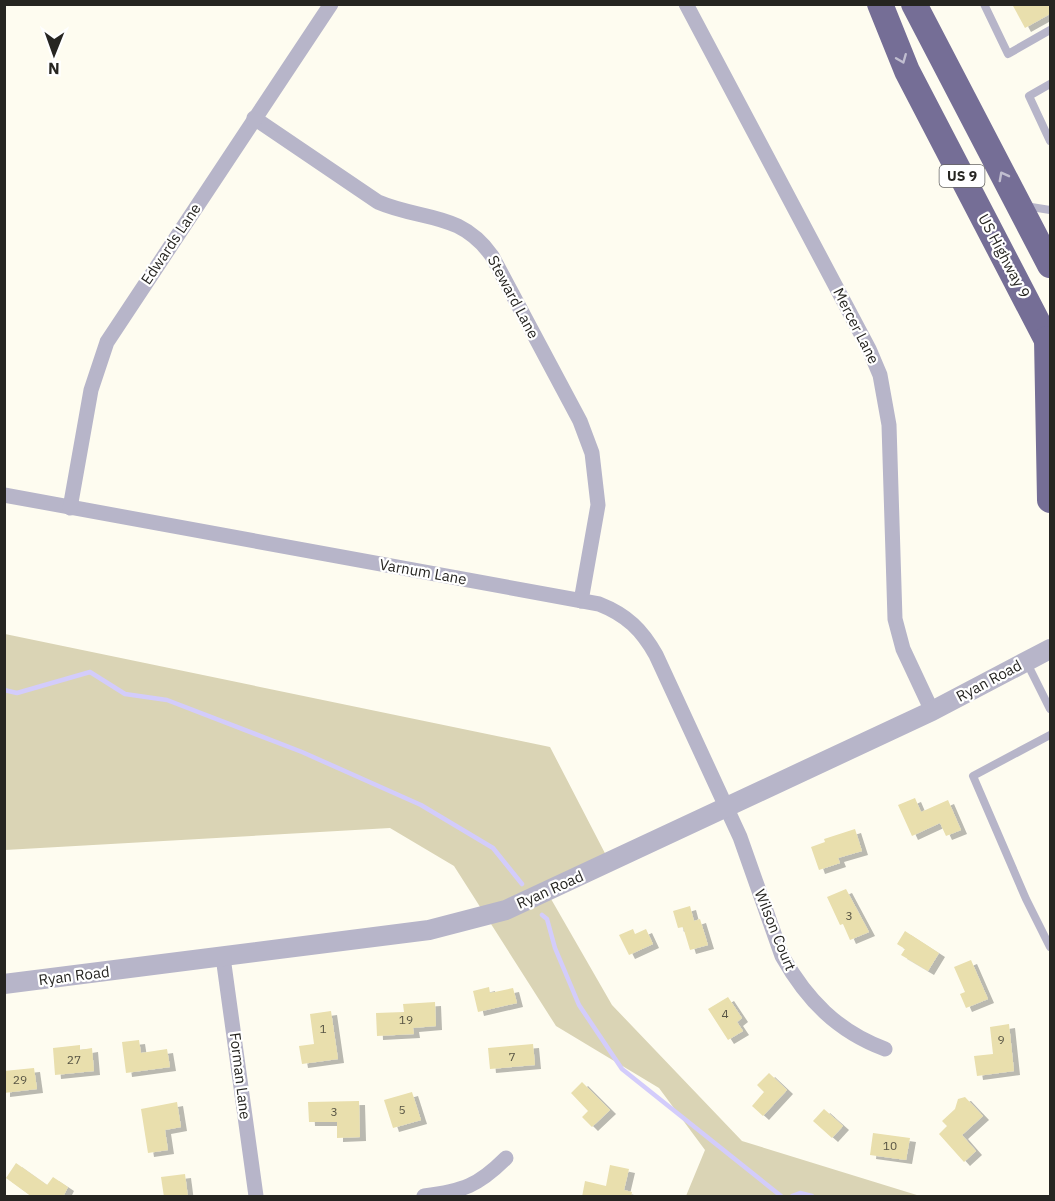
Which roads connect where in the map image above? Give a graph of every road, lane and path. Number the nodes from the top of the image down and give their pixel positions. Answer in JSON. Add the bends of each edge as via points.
{"nodes":[{"id":1,"x":331,"y":4,"type":"edge"},
{"id":2,"x":686,"y":4,"type":"edge"},
{"id":3,"x":880,"y":4,"type":"edge"},
{"id":4,"x":914,"y":4,"type":"edge"},
{"id":5,"x":984,"y":4,"type":"edge"},
{"id":6,"x":1050,"y":30,"type":"edge"},
{"id":7,"x":1050,"y":84,"type":"edge"},
{"id":8,"x":254,"y":118,"type":"junction"},
{"id":9,"x":1050,"y":141,"type":"edge"},
{"id":10,"x":1018,"y":204,"type":"junction"},
{"id":11,"x":1050,"y":210,"type":"edge"},
{"id":12,"x":1050,"y":260,"type":"edge"},
{"id":13,"x":1049,"y":343,"type":"edge"},
{"id":14,"x":4,"y":495,"type":"edge"},
{"id":15,"x":1050,"y":500,"type":"edge"},
{"id":16,"x":70,"y":508,"type":"junction"},
{"id":17,"x":582,"y":601,"type":"junction"},
{"id":18,"x":1050,"y":649,"type":"edge"},
{"id":19,"x":1026,"y":662,"type":"junction"},
{"id":20,"x":1050,"y":709,"type":"edge"},
{"id":21,"x":932,"y":711,"type":"junction"},
{"id":22,"x":1050,"y":735,"type":"edge"},
{"id":23,"x":726,"y":807,"type":"junction"},
{"id":24,"x":1050,"y":947,"type":"edge"},
{"id":25,"x":224,"y":957,"type":"junction"},
{"id":26,"x":4,"y":984,"type":"edge"},
{"id":27,"x":885,"y":1049,"type":"dead end"},
{"id":28,"x":506,"y":1158,"type":"dead end"},
{"id":29,"x":256,"y":1197,"type":"edge"},
{"id":30,"x":424,"y":1197,"type":"edge"}],
"edges":[{"from":1,"to":8,"type":"street","name":"Edwards Lane"},
{"from":2,"to":21,"type":"street","name":"Mercer Lane","via":[[880,375],[889,425],[895,619],[903,649]]},
{"from":3,"to":13,"type":"highway","name":"US Highway 9","number":"US 9","one_way":true,"via":[[907,71]]},
{"from":10,"to":4,"type":"highway","number":"US 9","one_way":true},
{"from":5,"to":6,"type":"lane","via":[[1008,54]]},
{"from":7,"to":9,"type":"lane","via":[[1029,96]]},
{"from":8,"to":16,"type":"street","name":"Edwards Lane","via":[[107,342],[91,390]]},
{"from":8,"to":17,"type":"street","name":"Steward Lane","via":[[378,202],[457,224],[475,235],[492,256],[580,421],[592,453],[598,505]]},
{"from":10,"to":11,"type":"lane"},
{"from":10,"to":12,"type":"highway","number":"US 9"},
{"from":13,"to":15,"type":"highway"},
{"from":14,"to":16,"type":"street","name":"Varnum Lane"},
{"from":16,"to":17,"type":"street","name":"Varnum Lane"},
{"from":17,"to":23,"type":"street","name":"Varnum Lane","via":[[613,609],[629,619],[647,639]]},
{"from":18,"to":19,"type":"street","name":"Ryan Road"},
{"from":19,"to":20,"type":"lane"},
{"from":19,"to":21,"type":"street","name":"Ryan Road"},
{"from":21,"to":23,"type":"street","name":"Ryan Road"},
{"from":22,"to":24,"type":"lane","via":[[973,776]]},
{"from":23,"to":25,"type":"street","name":"Ryan Road","via":[[529,900],[475,920],[429,930]]},
{"from":23,"to":27,"type":"street","name":"Wilson Court","via":[[782,956],[795,978],[847,1032]]},
{"from":25,"to":26,"type":"street","name":"Ryan Road"},
{"from":25,"to":29,"type":"street","name":"Forman Lane"},
{"from":28,"to":30,"type":"street","via":[[472,1186]]}]}
